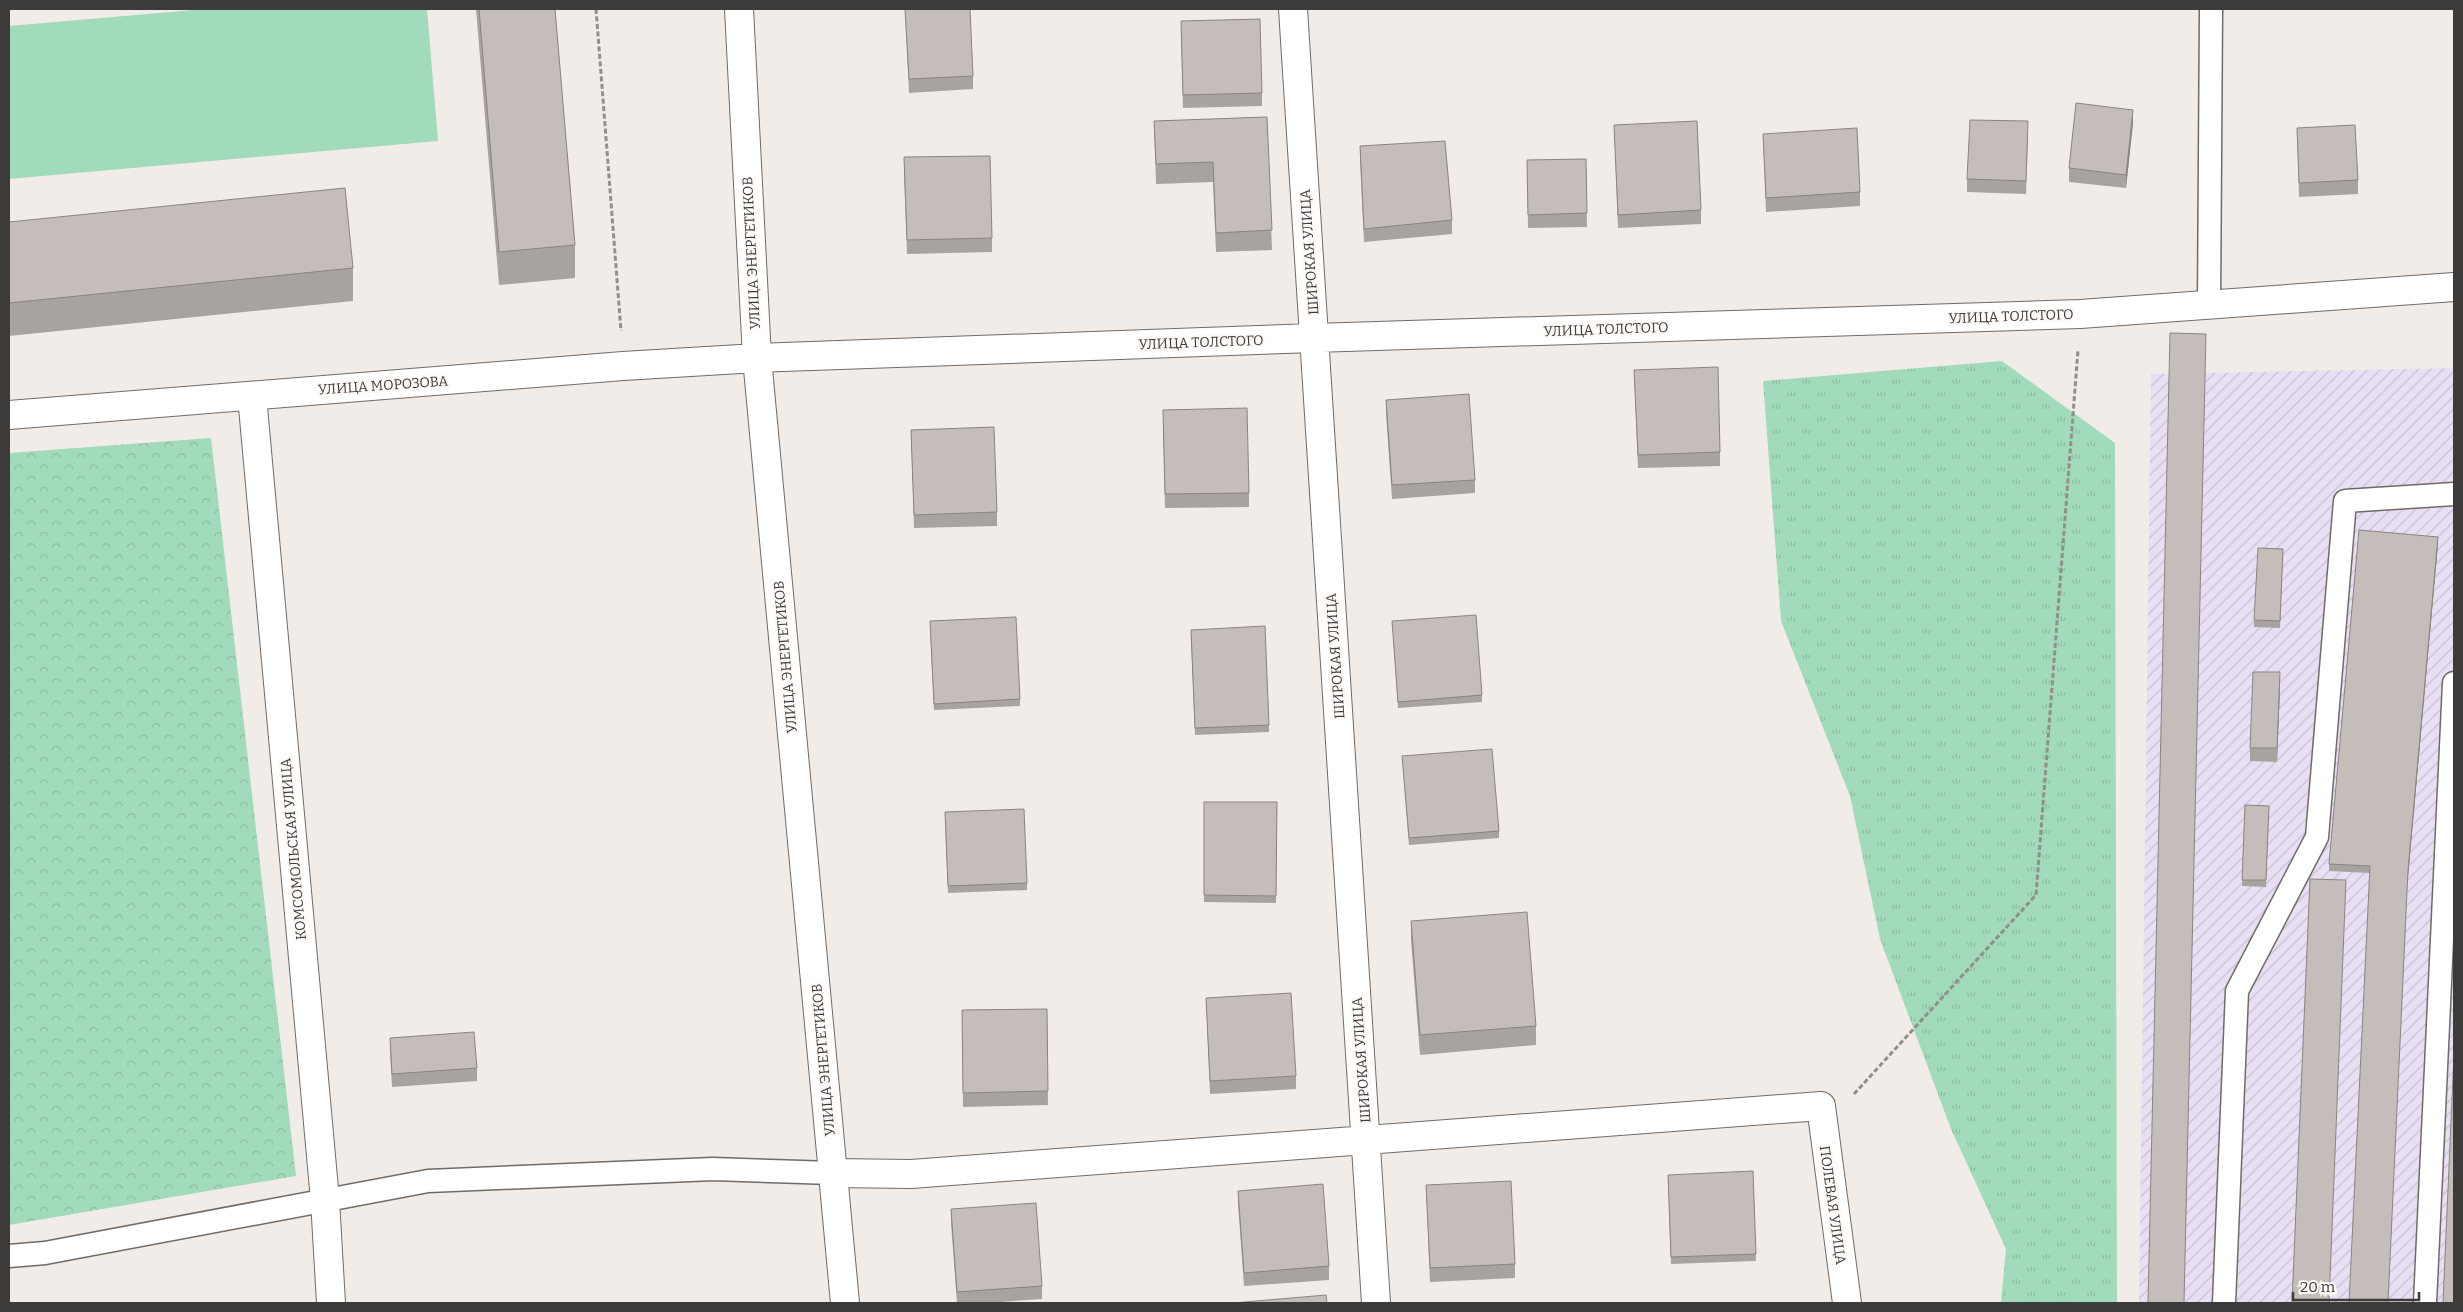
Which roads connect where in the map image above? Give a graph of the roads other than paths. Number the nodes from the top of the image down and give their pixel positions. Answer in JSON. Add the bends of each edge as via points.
{"nodes":[{"id":1,"x":739,"y":9,"type":"edge"},
{"id":2,"x":1293,"y":9,"type":"edge"},
{"id":3,"x":2211,"y":9,"type":"edge"},
{"id":4,"x":2454,"y":287,"type":"edge"},
{"id":5,"x":2209,"y":305,"type":"junction"},
{"id":6,"x":1314,"y":338,"type":"junction"},
{"id":7,"x":757,"y":358,"type":"junction"},
{"id":8,"x":252,"y":396,"type":"junction"},
{"id":9,"x":9,"y":415,"type":"edge"},
{"id":10,"x":2454,"y":494,"type":"edge"},
{"id":11,"x":2454,"y":683,"type":"edge"},
{"id":12,"x":1366,"y":1140,"type":"junction"},
{"id":13,"x":833,"y":1174,"type":"junction"},
{"id":14,"x":325,"y":1200,"type":"junction"},
{"id":15,"x":9,"y":1256,"type":"edge"},
{"id":16,"x":331,"y":1303,"type":"edge"},
{"id":17,"x":845,"y":1303,"type":"edge"},
{"id":18,"x":1376,"y":1303,"type":"edge"},
{"id":19,"x":1847,"y":1303,"type":"edge"},
{"id":20,"x":2224,"y":1303,"type":"edge"},
{"id":21,"x":2425,"y":1303,"type":"edge"}],
"edges":[{"from":1,"to":7,"type":"street","name":"УЛИЦА ЭНЕРГЕТИКОВ"},
{"from":2,"to":6,"type":"street","name":"ШИРОКАЯ УЛИЦА"},
{"from":3,"to":5,"type":"lane"},
{"from":4,"to":5,"type":"street","name":"УЛИЦА ТОЛСТОГО"},
{"from":5,"to":6,"type":"street","name":"УЛИЦА ТОЛСТОГО","via":[[2080,314]]},
{"from":6,"to":7,"type":"street","name":"УЛИЦА ТОЛСТОГО"},
{"from":6,"to":12,"type":"street","name":"ШИРОКАЯ УЛИЦА"},
{"from":7,"to":8,"type":"street","name":"УЛИЦА МОРОЗОВА"},
{"from":7,"to":13,"type":"street","name":"УЛИЦА ЭНЕРГЕТИКОВ"},
{"from":8,"to":9,"type":"street","name":"УЛИЦА МОРОЗОВА"},
{"from":8,"to":14,"type":"street","name":"КОМСОМОЛЬСКАЯ УЛИЦА"},
{"from":10,"to":20,"type":"lane","via":[[2344,500],[2317,838],[2237,991]]},
{"from":11,"to":21,"type":"lane"},
{"from":12,"to":13,"type":"street","via":[[911,1174]]},
{"from":12,"to":18,"type":"street","name":"ШИРОКАЯ УЛИЦА"},
{"from":12,"to":19,"type":"street","name":"ПОЛЕВАЯ УЛИЦА","via":[[1822,1117]]},
{"from":13,"to":14,"type":"lane","via":[[713,1169],[428,1181]]},
{"from":13,"to":17,"type":"street","name":"УЛИЦА ЭНЕРГЕТИКОВ"},
{"from":14,"to":15,"type":"lane","via":[[45,1253]]},
{"from":14,"to":16,"type":"street","name":"КОМСОМОЛЬСКАЯ УЛИЦА"}]}
